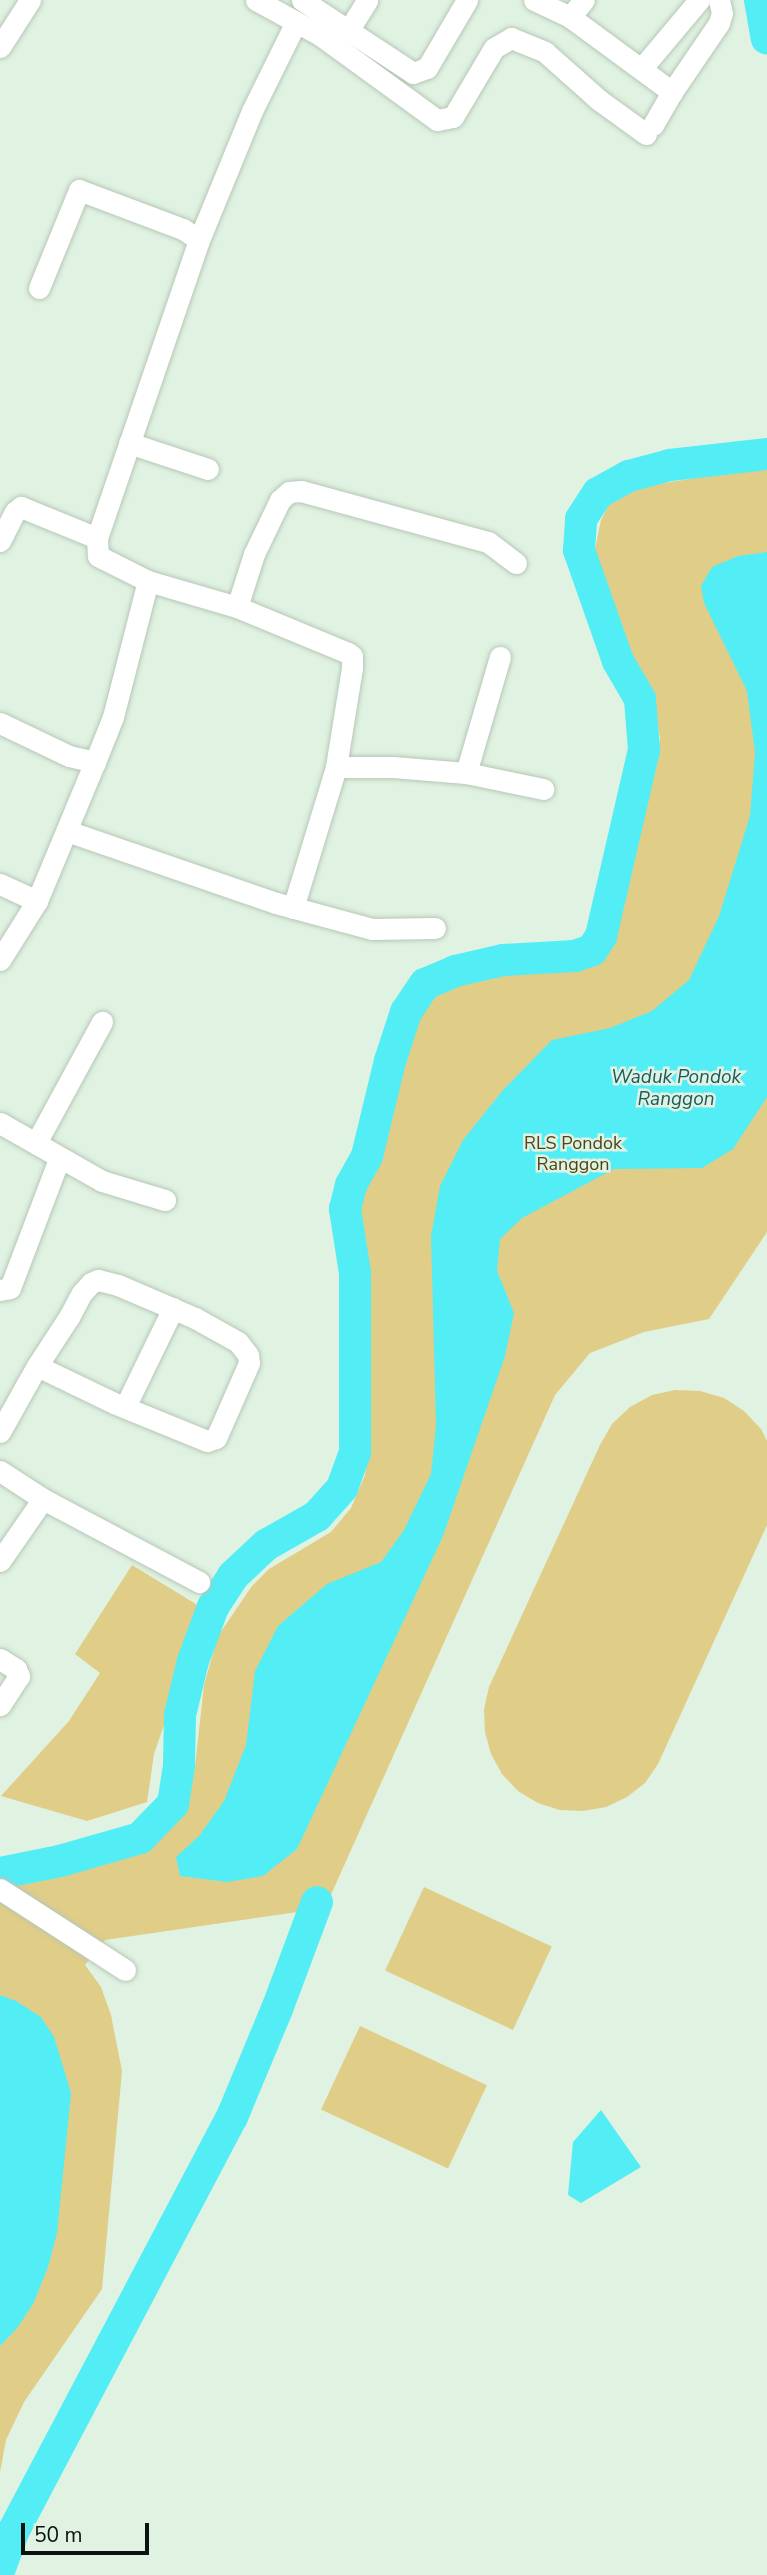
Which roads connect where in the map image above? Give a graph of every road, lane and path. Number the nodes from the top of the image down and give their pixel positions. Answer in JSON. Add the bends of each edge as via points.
{"nodes":[{"id":1,"x":30,"y":0,"type":"edge"},
{"id":2,"x":256,"y":0,"type":"edge"},
{"id":3,"x":302,"y":0,"type":"edge"},
{"id":4,"x":367,"y":0,"type":"edge"},
{"id":5,"x":467,"y":0,"type":"edge"},
{"id":6,"x":534,"y":0,"type":"edge"},
{"id":7,"x":584,"y":0,"type":"edge"},
{"id":8,"x":699,"y":0,"type":"edge"},
{"id":9,"x":719,"y":0,"type":"edge"},
{"id":10,"x":570,"y":18,"type":"junction"},
{"id":11,"x":295,"y":24,"type":"junction"},
{"id":12,"x":348,"y":32,"type":"junction"},
{"id":13,"x":0,"y":47,"type":"edge"},
{"id":14,"x":642,"y":68,"type":"junction"},
{"id":15,"x":672,"y":92,"type":"junction"},
{"id":16,"x":199,"y":240,"type":"junction"},
{"id":17,"x":39,"y":288,"type":"dead end"},
{"id":18,"x":129,"y":443,"type":"junction"},
{"id":19,"x":208,"y":469,"type":"dead end"},
{"id":20,"x":97,"y":538,"type":"junction"},
{"id":21,"x":0,"y":541,"type":"edge"},
{"id":22,"x":516,"y":564,"type":"dead end"},
{"id":23,"x":148,"y":581,"type":"junction"},
{"id":24,"x":237,"y":607,"type":"junction"},
{"id":25,"x":500,"y":657,"type":"dead end"},
{"id":26,"x":0,"y":723,"type":"edge"},
{"id":27,"x":95,"y":762,"type":"junction"},
{"id":28,"x":336,"y":767,"type":"junction"},
{"id":29,"x":466,"y":773,"type":"junction"},
{"id":30,"x":543,"y":789,"type":"dead end"},
{"id":31,"x":67,"y":831,"type":"junction"},
{"id":32,"x":0,"y":884,"type":"edge"},
{"id":33,"x":37,"y":901,"type":"junction"},
{"id":34,"x":293,"y":908,"type":"junction"},
{"id":35,"x":435,"y":928,"type":"dead end"},
{"id":36,"x":0,"y":960,"type":"edge"},
{"id":37,"x":102,"y":1022,"type":"dead end"},
{"id":38,"x":0,"y":1124,"type":"edge"},
{"id":39,"x":36,"y":1143,"type":"junction"},
{"id":40,"x":59,"y":1159,"type":"junction"},
{"id":41,"x":165,"y":1200,"type":"dead end"},
{"id":42,"x":0,"y":1290,"type":"edge"},
{"id":43,"x":173,"y":1308,"type":"junction"},
{"id":44,"x":37,"y":1366,"type":"junction"},
{"id":45,"x":125,"y":1407,"type":"junction"},
{"id":46,"x":0,"y":1432,"type":"edge"},
{"id":47,"x":0,"y":1471,"type":"edge"},
{"id":48,"x":43,"y":1499,"type":"junction"},
{"id":49,"x":0,"y":1561,"type":"edge"},
{"id":50,"x":199,"y":1583,"type":"dead end"},
{"id":51,"x":0,"y":1659,"type":"edge"},
{"id":52,"x":0,"y":1705,"type":"edge"},
{"id":53,"x":0,"y":1889,"type":"edge"},
{"id":54,"x":125,"y":1970,"type":"dead end"}],
"edges":[{"from":1,"to":13,"type":"street"},
{"from":2,"to":11,"type":"street"},
{"from":3,"to":12,"type":"street"},
{"from":4,"to":12,"type":"street"},
{"from":5,"to":12,"type":"street","via":[[420,73],[402,68]]},
{"from":6,"to":10,"type":"street"},
{"from":7,"to":10,"type":"street"},
{"from":8,"to":14,"type":"street"},
{"from":9,"to":15,"type":"street","via":[[719,23]]},
{"from":10,"to":14,"type":"street"},
{"from":11,"to":15,"type":"street","via":[[320,36],[437,120],[453,117],[495,48],[511,38],[545,52],[599,100],[649,129]]},
{"from":11,"to":16,"type":"street","via":[[252,111]]},
{"from":14,"to":15,"type":"street"},
{"from":16,"to":17,"type":"street","via":[[183,229],[79,190]]},
{"from":16,"to":18,"type":"street"},
{"from":18,"to":19,"type":"street"},
{"from":18,"to":20,"type":"street"},
{"from":20,"to":21,"type":"street","via":[[21,508]]},
{"from":20,"to":23,"type":"street","via":[[98,556]]},
{"from":22,"to":24,"type":"street","via":[[488,542],[301,491],[289,492],[280,500],[254,554]]},
{"from":23,"to":24,"type":"street"},
{"from":23,"to":27,"type":"street","via":[[113,716]]},
{"from":24,"to":28,"type":"street","via":[[352,656]]},
{"from":25,"to":29,"type":"street"},
{"from":26,"to":27,"type":"street","via":[[69,756]]},
{"from":27,"to":31,"type":"street"},
{"from":28,"to":29,"type":"street"},
{"from":28,"to":34,"type":"street"},
{"from":29,"to":30,"type":"street"},
{"from":31,"to":33,"type":"street"},
{"from":31,"to":34,"type":"street"},
{"from":32,"to":33,"type":"street"},
{"from":33,"to":36,"type":"street"},
{"from":34,"to":35,"type":"street","via":[[372,929]]},
{"from":37,"to":39,"type":"street"},
{"from":38,"to":39,"type":"street"},
{"from":39,"to":40,"type":"street"},
{"from":40,"to":41,"type":"street","via":[[102,1181]]},
{"from":40,"to":42,"type":"street","via":[[10,1288]]},
{"from":43,"to":44,"type":"street","via":[[105,1281],[91,1283]]},
{"from":43,"to":45,"type":"street"},
{"from":43,"to":45,"type":"street","via":[[238,1342],[248,1355],[249,1363],[216,1438],[207,1441]]},
{"from":44,"to":45,"type":"street"},
{"from":44,"to":46,"type":"street"},
{"from":47,"to":48,"type":"street"},
{"from":48,"to":49,"type":"street"},
{"from":48,"to":50,"type":"street"},
{"from":51,"to":52,"type":"street","via":[[19,1676]]},
{"from":53,"to":54,"type":"street"}]}
